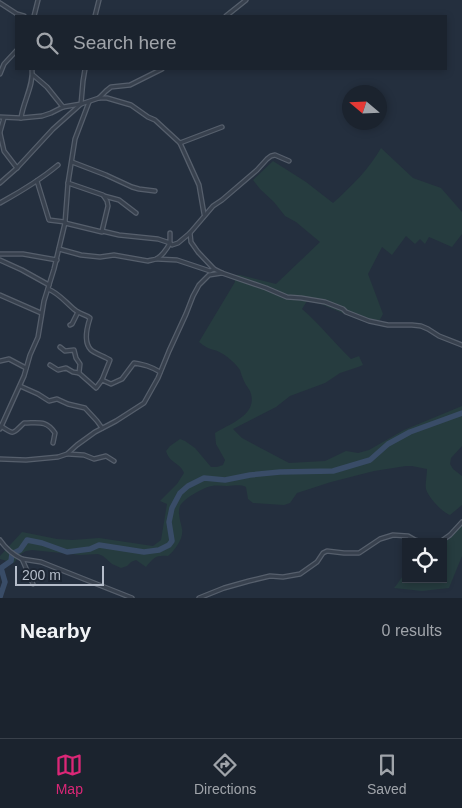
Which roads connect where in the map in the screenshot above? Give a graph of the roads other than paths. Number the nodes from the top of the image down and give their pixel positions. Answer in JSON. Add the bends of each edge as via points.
{"nodes":[{"id":1,"x":38,"y":0,"type":"edge"},
{"id":2,"x":99,"y":0,"type":"edge"},
{"id":3,"x":246,"y":0,"type":"edge"},
{"id":4,"x":0,"y":3,"type":"edge"},
{"id":5,"x":21,"y":15,"type":"edge"},
{"id":6,"x":34,"y":15,"type":"edge"},
{"id":7,"x":95,"y":15,"type":"edge"},
{"id":8,"x":227,"y":15,"type":"edge"},
{"id":9,"x":15,"y":52,"type":"edge"},
{"id":10,"x":2,"y":63,"type":"edge"},
{"id":11,"x":32,"y":70,"type":"edge"},
{"id":12,"x":85,"y":70,"type":"edge"},
{"id":13,"x":160,"y":70,"type":"edge"},
{"id":14,"x":0,"y":74,"type":"edge"},
{"id":15,"x":33,"y":75,"type":"junction"},
{"id":16,"x":99,"y":98,"type":"junction"},
{"id":17,"x":88,"y":102,"type":"junction"},
{"id":18,"x":82,"y":104,"type":"junction"},
{"id":19,"x":62,"y":107,"type":"junction"},
{"id":20,"x":2,"y":118,"type":"edge"},
{"id":21,"x":21,"y":118,"type":"junction"},
{"id":22,"x":222,"y":128,"type":"dead end"},
{"id":23,"x":0,"y":132,"type":"edge"},
{"id":24,"x":180,"y":143,"type":"junction"},
{"id":25,"x":2,"y":153,"type":"edge"},
{"id":26,"x":289,"y":160,"type":"dead end"},
{"id":27,"x":72,"y":162,"type":"junction"},
{"id":28,"x":58,"y":165,"type":"dead end"},
{"id":29,"x":17,"y":168,"type":"junction"},
{"id":30,"x":37,"y":181,"type":"junction"},
{"id":31,"x":0,"y":183,"type":"edge"},
{"id":32,"x":68,"y":184,"type":"junction"},
{"id":33,"x":155,"y":191,"type":"dead end"},
{"id":34,"x":103,"y":195,"type":"junction"},
{"id":35,"x":0,"y":203,"type":"edge"},
{"id":36,"x":136,"y":213,"type":"dead end"},
{"id":37,"x":204,"y":214,"type":"junction"},
{"id":38,"x":65,"y":222,"type":"junction"},
{"id":39,"x":102,"y":231,"type":"junction"},
{"id":40,"x":190,"y":233,"type":"junction"},
{"id":41,"x":170,"y":234,"type":"dead end"},
{"id":42,"x":170,"y":243,"type":"junction"},
{"id":43,"x":59,"y":249,"type":"junction"},
{"id":44,"x":0,"y":254,"type":"edge"},
{"id":45,"x":156,"y":259,"type":"junction"},
{"id":46,"x":0,"y":260,"type":"edge"},
{"id":47,"x":56,"y":260,"type":"junction"},
{"id":48,"x":214,"y":269,"type":"junction"},
{"id":49,"x":222,"y":273,"type":"junction"},
{"id":50,"x":48,"y":287,"type":"junction"},
{"id":51,"x":0,"y":295,"type":"edge"},
{"id":52,"x":78,"y":312,"type":"junction"},
{"id":53,"x":41,"y":313,"type":"junction"},
{"id":54,"x":70,"y":325,"type":"dead end"},
{"id":55,"x":462,"y":346,"type":"edge"},
{"id":56,"x":60,"y":347,"type":"dead end"},
{"id":57,"x":0,"y":361,"type":"edge"},
{"id":58,"x":50,"y":365,"type":"dead end"},
{"id":59,"x":26,"y":368,"type":"junction"},
{"id":60,"x":160,"y":372,"type":"junction"},
{"id":61,"x":79,"y":373,"type":"junction"},
{"id":62,"x":102,"y":380,"type":"junction"},
{"id":63,"x":20,"y":386,"type":"junction"},
{"id":64,"x":1,"y":428,"type":"edge"},
{"id":65,"x":102,"y":428,"type":"junction"},
{"id":66,"x":53,"y":444,"type":"dead end"},
{"id":67,"x":67,"y":454,"type":"junction"},
{"id":68,"x":0,"y":460,"type":"edge"},
{"id":69,"x":114,"y":461,"type":"dead end"},
{"id":70,"x":462,"y":522,"type":"edge"},
{"id":71,"x":412,"y":538,"type":"edge"},
{"id":72,"x":446,"y":538,"type":"edge"},
{"id":73,"x":0,"y":540,"type":"edge"},
{"id":74,"x":22,"y":559,"type":"junction"},
{"id":75,"x":33,"y":584,"type":"dead end"},
{"id":76,"x":132,"y":598,"type":"edge"},
{"id":77,"x":200,"y":598,"type":"edge"}],
"edges":[{"from":1,"to":6,"type":"street"},
{"from":2,"to":7,"type":"street"},
{"from":3,"to":8,"type":"street"},
{"from":4,"to":5,"type":"street"},
{"from":9,"to":10,"type":"street"},
{"from":10,"to":14,"type":"street"},
{"from":11,"to":15,"type":"street"},
{"from":12,"to":18,"type":"street"},
{"from":13,"to":16,"type":"street","via":[[130,85],[111,87]]},
{"from":15,"to":19,"type":"street"},
{"from":15,"to":21,"type":"street"},
{"from":16,"to":17,"type":"street"},
{"from":16,"to":24,"type":"street","via":[[131,105],[156,120]]},
{"from":17,"to":18,"type":"street"},
{"from":17,"to":27,"type":"street","via":[[77,131]]},
{"from":18,"to":19,"type":"street"},
{"from":18,"to":29,"type":"street","via":[[53,129]]},
{"from":19,"to":21,"type":"street","via":[[42,116]]},
{"from":20,"to":21,"type":"street"},
{"from":20,"to":23,"type":"street"},
{"from":22,"to":24,"type":"street"},
{"from":23,"to":25,"type":"street"},
{"from":24,"to":37,"type":"street","via":[[199,185]]},
{"from":25,"to":29,"type":"street"},
{"from":26,"to":37,"type":"street","via":[[275,155],[266,159]]},
{"from":27,"to":32,"type":"street"},
{"from":27,"to":33,"type":"street","via":[[132,187]]},
{"from":28,"to":30,"type":"street"},
{"from":29,"to":31,"type":"street"},
{"from":30,"to":35,"type":"street"},
{"from":30,"to":38,"type":"street","via":[[48,220]]},
{"from":32,"to":34,"type":"street"},
{"from":32,"to":38,"type":"street"},
{"from":34,"to":36,"type":"street","via":[[119,200]]},
{"from":34,"to":39,"type":"street","via":[[108,206]]},
{"from":37,"to":40,"type":"street"},
{"from":38,"to":39,"type":"street"},
{"from":38,"to":43,"type":"street"},
{"from":39,"to":42,"type":"street"},
{"from":40,"to":42,"type":"street","via":[[178,242]]},
{"from":40,"to":48,"type":"street","via":[[191,242]]},
{"from":41,"to":42,"type":"street"},
{"from":42,"to":45,"type":"street"},
{"from":43,"to":45,"type":"street","via":[[89,256]]},
{"from":43,"to":47,"type":"street"},
{"from":44,"to":47,"type":"street"},
{"from":45,"to":48,"type":"street","via":[[177,260]]},
{"from":46,"to":50,"type":"street"},
{"from":47,"to":50,"type":"street"},
{"from":48,"to":49,"type":"street"},
{"from":49,"to":55,"type":"street","via":[[287,296],[325,302],[369,321],[421,326]]},
{"from":49,"to":60,"type":"street","via":[[209,275],[198,285]]},
{"from":50,"to":52,"type":"street"},
{"from":50,"to":53,"type":"street"},
{"from":51,"to":53,"type":"street"},
{"from":52,"to":54,"type":"street"},
{"from":52,"to":62,"type":"street","via":[[90,318],[86,327],[91,350],[110,360]]},
{"from":53,"to":59,"type":"street","via":[[38,337]]},
{"from":56,"to":61,"type":"street","via":[[65,351],[74,350],[80,364]]},
{"from":57,"to":59,"type":"street","via":[[10,359]]},
{"from":58,"to":61,"type":"street","via":[[58,370],[66,368]]},
{"from":59,"to":63,"type":"street"},
{"from":60,"to":62,"type":"street","via":[[142,363],[134,363],[122,379],[111,384]]},
{"from":60,"to":65,"type":"street","via":[[144,403]]},
{"from":61,"to":62,"type":"street","via":[[96,388]]},
{"from":63,"to":64,"type":"street"},
{"from":63,"to":65,"type":"street","via":[[49,401],[57,399],[85,408]]},
{"from":64,"to":66,"type":"street","via":[[10,433],[24,423],[46,424],[55,433]]},
{"from":65,"to":67,"type":"street"},
{"from":67,"to":68,"type":"street"},
{"from":67,"to":69,"type":"street","via":[[94,459],[106,456]]},
{"from":70,"to":72,"type":"street"},
{"from":71,"to":77,"type":"street","via":[[393,535],[353,554],[323,552],[317,562],[300,574],[249,581]]},
{"from":73,"to":74,"type":"street","via":[[12,554]]},
{"from":74,"to":75,"type":"street"},
{"from":74,"to":76,"type":"street","via":[[41,562]]}]}
